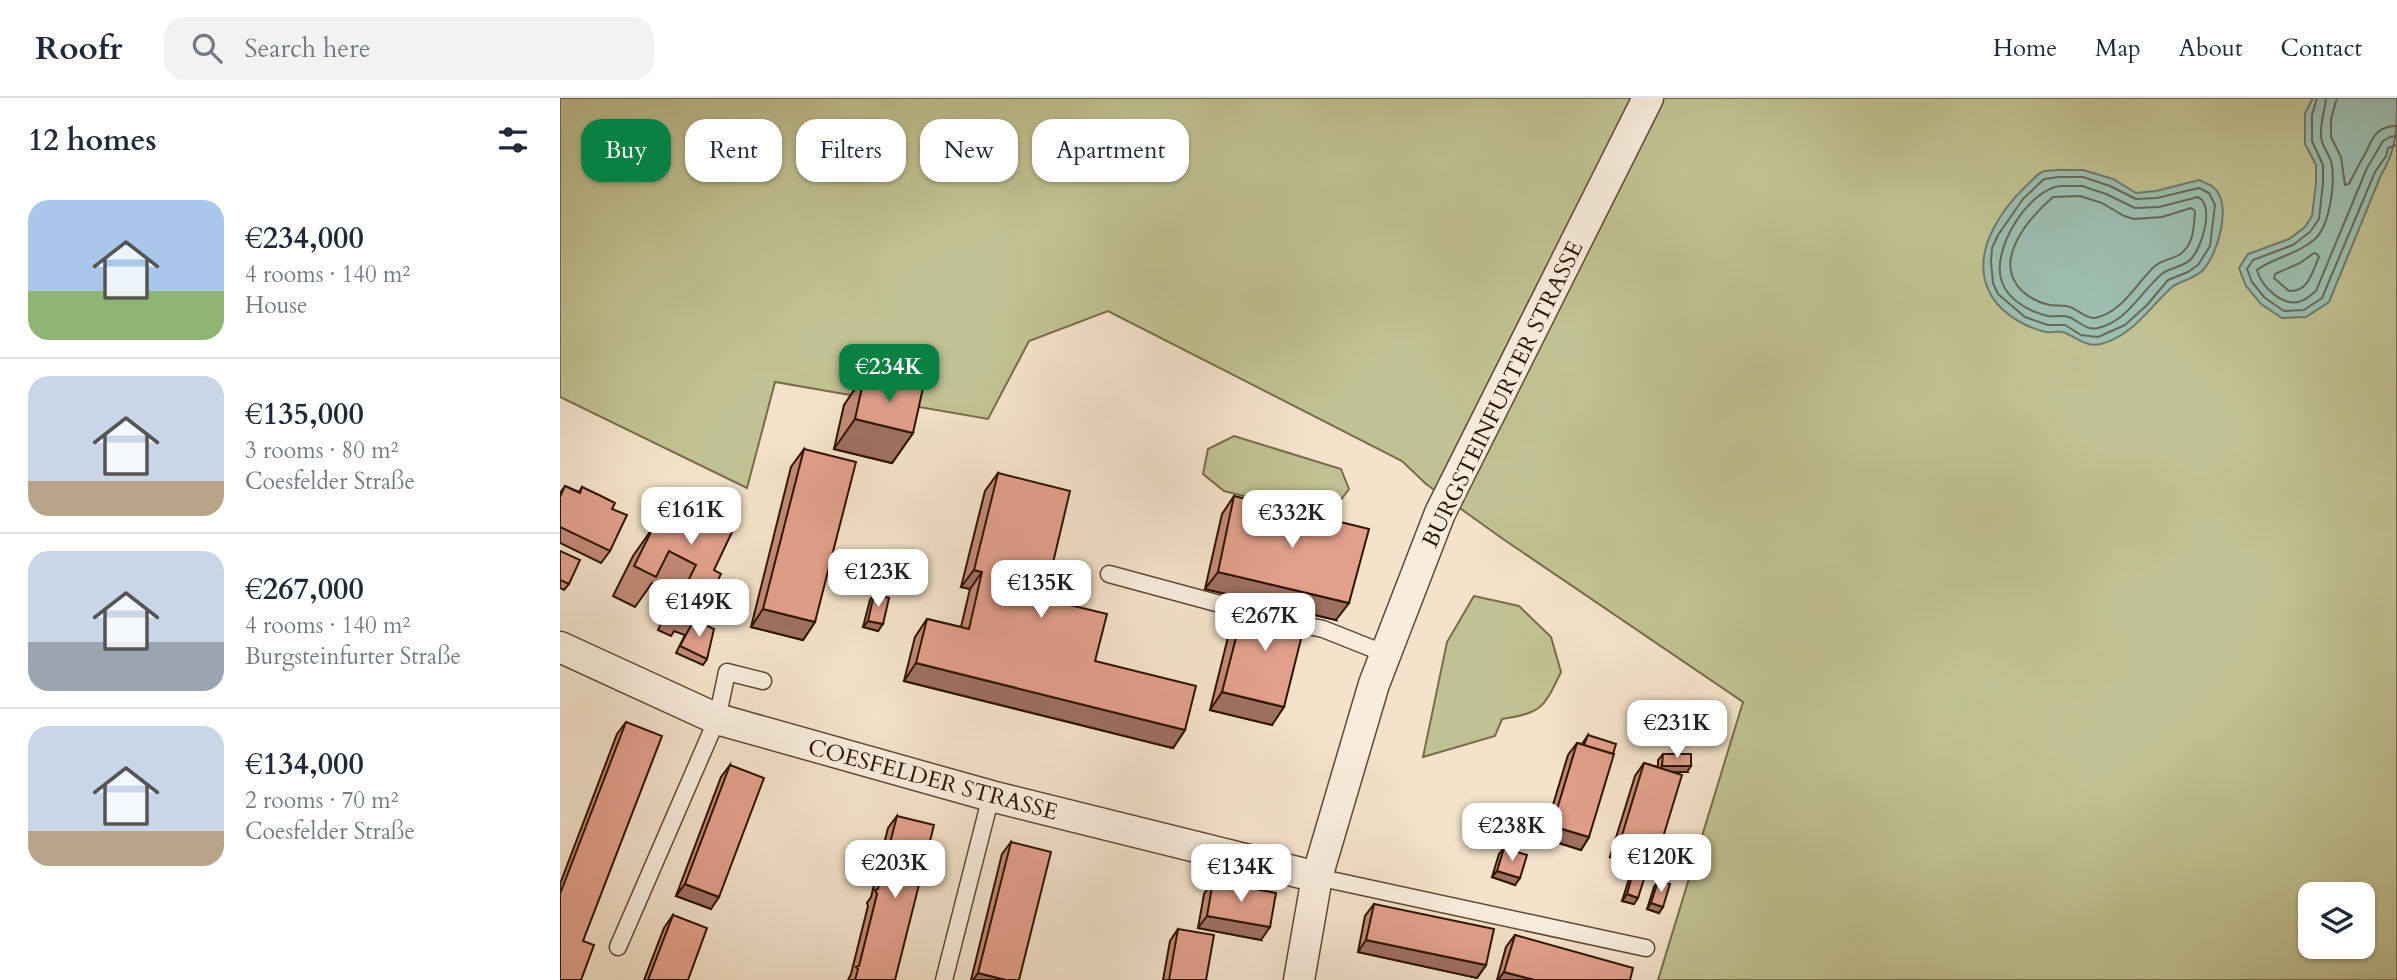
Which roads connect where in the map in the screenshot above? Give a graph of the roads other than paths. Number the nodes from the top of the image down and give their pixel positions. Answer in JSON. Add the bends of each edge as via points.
{"nodes":[{"id":1,"x":1648,"y":98,"type":"edge"},
{"id":2,"x":1108,"y":574,"type":"dead end"},
{"id":3,"x":560,"y":647,"type":"edge"},
{"id":4,"x":1386,"y":654,"type":"junction"},
{"id":5,"x":763,"y":681,"type":"dead end"},
{"id":6,"x":717,"y":719,"type":"junction"},
{"id":7,"x":991,"y":796,"type":"junction"},
{"id":8,"x":1317,"y":877,"type":"junction"},
{"id":9,"x":618,"y":947,"type":"dead end"},
{"id":10,"x":1646,"y":948,"type":"dead end"},
{"id":11,"x":944,"y":980,"type":"edge"},
{"id":12,"x":1299,"y":980,"type":"edge"}],
"edges":[{"from":1,"to":4,"type":"street","name":"BURGSTEINFURTER STRASSE","via":[[1440,513]]},
{"from":2,"to":4,"type":"lane","via":[[1323,629]]},
{"from":3,"to":6,"type":"street","name":"COESFELDER STRASSE"},
{"from":4,"to":8,"type":"street","name":"BURGSTEINFURTER STRASSE"},
{"from":5,"to":6,"type":"lane","via":[[727,672]]},
{"from":6,"to":7,"type":"street","name":"COESFELDER STRASSE"},
{"from":6,"to":9,"type":"lane"},
{"from":7,"to":8,"type":"street","name":"COESFELDER STRASSE"},
{"from":7,"to":11,"type":"lane"},
{"from":8,"to":10,"type":"lane"},
{"from":8,"to":12,"type":"street","name":"BURGSTEINFURTER STRASSE"}]}
